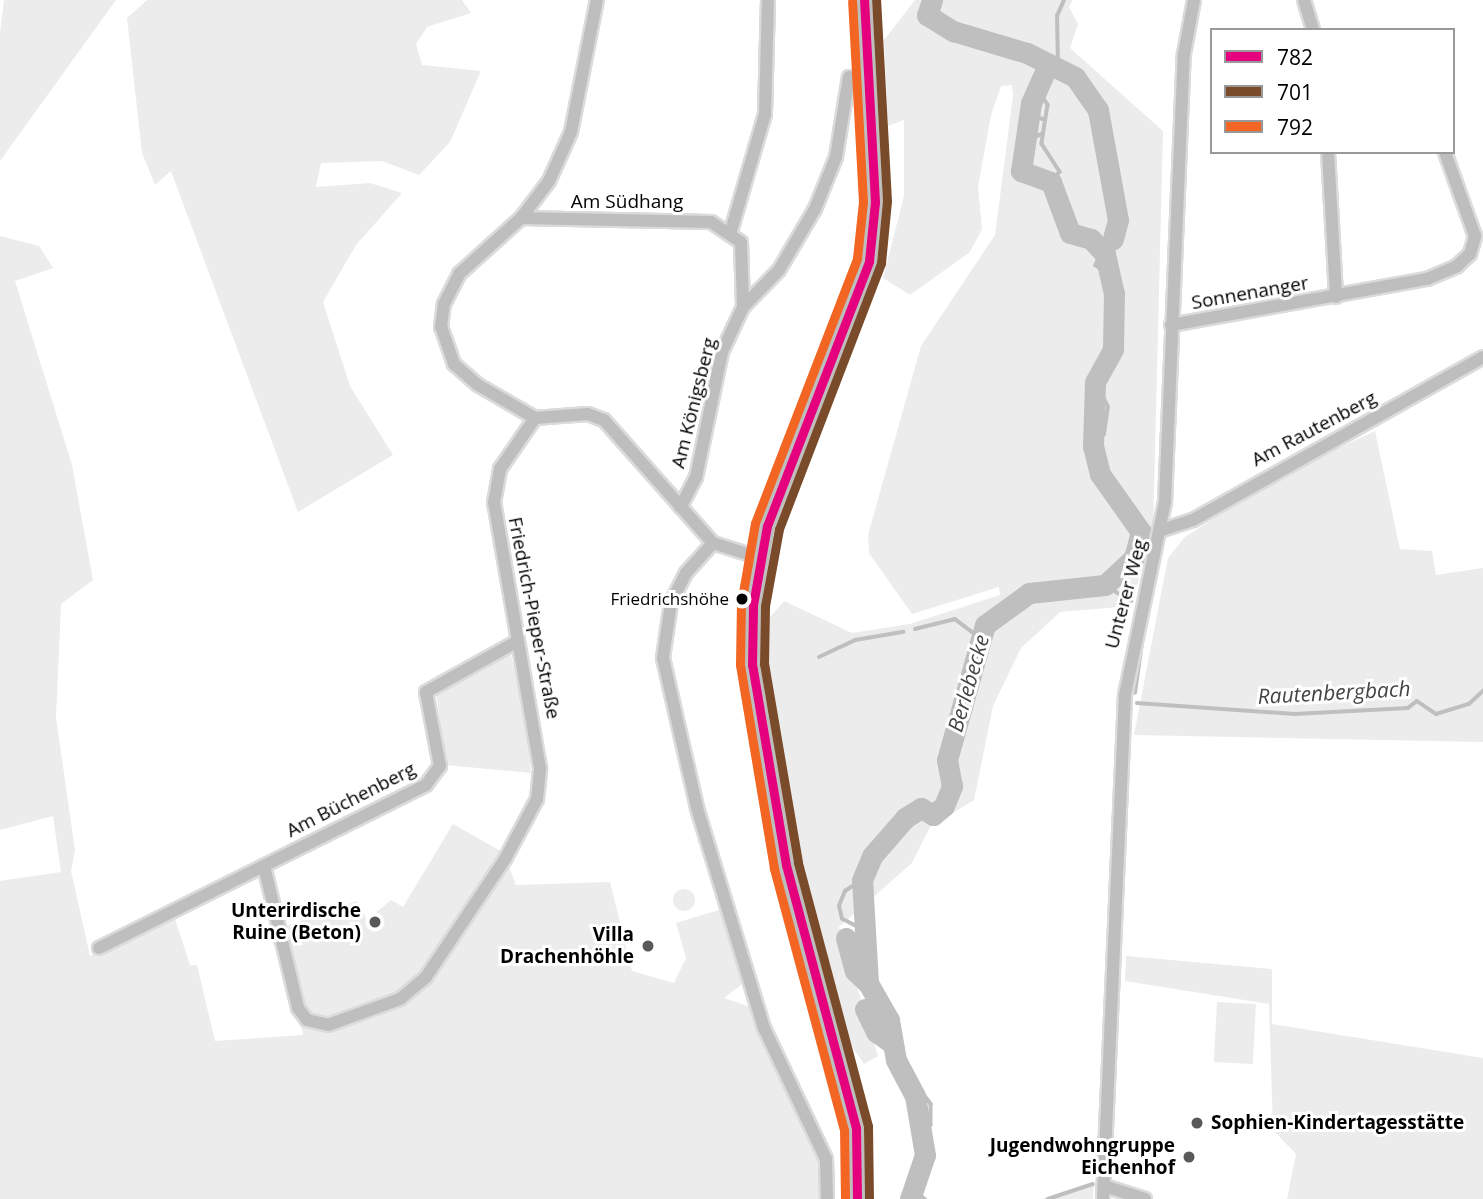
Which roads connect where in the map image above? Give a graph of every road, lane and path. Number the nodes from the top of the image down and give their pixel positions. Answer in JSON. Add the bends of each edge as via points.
{"nodes":[{"id":1,"x":597,"y":0,"type":"edge"},
{"id":2,"x":768,"y":0,"type":"edge"},
{"id":3,"x":864,"y":0,"type":"edge"},
{"id":4,"x":1194,"y":0,"type":"edge"},
{"id":5,"x":1304,"y":0,"type":"edge"},
{"id":6,"x":1312,"y":28,"type":"edge"},
{"id":7,"x":849,"y":77,"type":"dead end"},
{"id":8,"x":1328,"y":154,"type":"edge"},
{"id":9,"x":1446,"y":154,"type":"edge"},
{"id":10,"x":521,"y":218,"type":"junction"},
{"id":11,"x":731,"y":231,"type":"junction"},
{"id":12,"x":1336,"y":297,"type":"junction"},
{"id":13,"x":743,"y":307,"type":"junction"},
{"id":14,"x":1171,"y":325,"type":"junction"},
{"id":15,"x":1483,"y":357,"type":"edge"},
{"id":16,"x":535,"y":418,"type":"junction"},
{"id":17,"x":681,"y":507,"type":"junction"},
{"id":18,"x":1162,"y":530,"type":"junction"},
{"id":19,"x":713,"y":543,"type":"junction"},
{"id":20,"x":760,"y":558,"type":"junction"},
{"id":21,"x":516,"y":642,"type":"junction"},
{"id":22,"x":264,"y":866,"type":"junction"},
{"id":23,"x":99,"y":948,"type":"dead end"},
{"id":24,"x":1104,"y":1193,"type":"edge"},
{"id":25,"x":827,"y":1199,"type":"edge"},
{"id":26,"x":857,"y":1199,"type":"edge"},
{"id":27,"x":1145,"y":1199,"type":"edge"}],
"edges":[{"from":1,"to":10,"type":"street","name":"Am Südhang","via":[[571,132],[549,181]]},
{"from":2,"to":11,"type":"street","via":[[765,114]]},
{"from":3,"to":20,"type":"main road","via":[[875,202],[869,261],[780,484]]},
{"from":4,"to":14,"type":"street","name":"Unterer Weg","via":[[1184,54],[1182,220]]},
{"from":5,"to":6,"type":"street"},
{"from":7,"to":13,"type":"street","name":"Am Königsberg","via":[[836,157],[815,209],[779,270]]},
{"from":8,"to":12,"type":"street","name":"Sonnenanger"},
{"from":9,"to":12,"type":"street","name":"Sonnenanger","via":[[1475,236],[1470,254],[1427,279]]},
{"from":10,"to":11,"type":"street","name":"Am Südhang","via":[[711,222]]},
{"from":10,"to":16,"type":"street","name":"Am Südhang","via":[[458,274],[441,327],[465,377]]},
{"from":11,"to":13,"type":"street","name":"Am Königsberg","via":[[743,256]]},
{"from":12,"to":14,"type":"street","name":"Sonnenanger"},
{"from":13,"to":17,"type":"street","name":"Am Königsberg","via":[[722,352],[693,486]]},
{"from":14,"to":18,"type":"street","name":"Unterer Weg"},
{"from":15,"to":18,"type":"street","name":"Am Rautenberg","via":[[1193,520]]},
{"from":16,"to":17,"type":"street","via":[[588,414],[604,420]]},
{"from":16,"to":21,"type":"street","name":"Friedrich-Pieper-Straße","via":[[500,469],[494,503]]},
{"from":17,"to":19,"type":"street"},
{"from":18,"to":24,"type":"street","name":"Unterer Weg","via":[[1138,608],[1125,695]]},
{"from":19,"to":20,"type":"street"},
{"from":19,"to":25,"type":"street","via":[[686,573],[671,603],[663,658],[697,808],[764,1028],[826,1159]]},
{"from":20,"to":26,"type":"main road","via":[[752,665],[759,732],[796,904],[854,1115]]},
{"from":21,"to":22,"type":"street","name":"Am Büchenberg","via":[[426,692],[440,766],[426,785]]},
{"from":21,"to":22,"type":"street","name":"Friedrich-Pieper-Straße","via":[[540,768],[537,799],[524,827],[426,977],[400,999],[328,1025],[307,1020],[298,1008]]},
{"from":22,"to":23,"type":"street","name":"Am Büchenberg"},
{"from":24,"to":27,"type":"street"}]}
